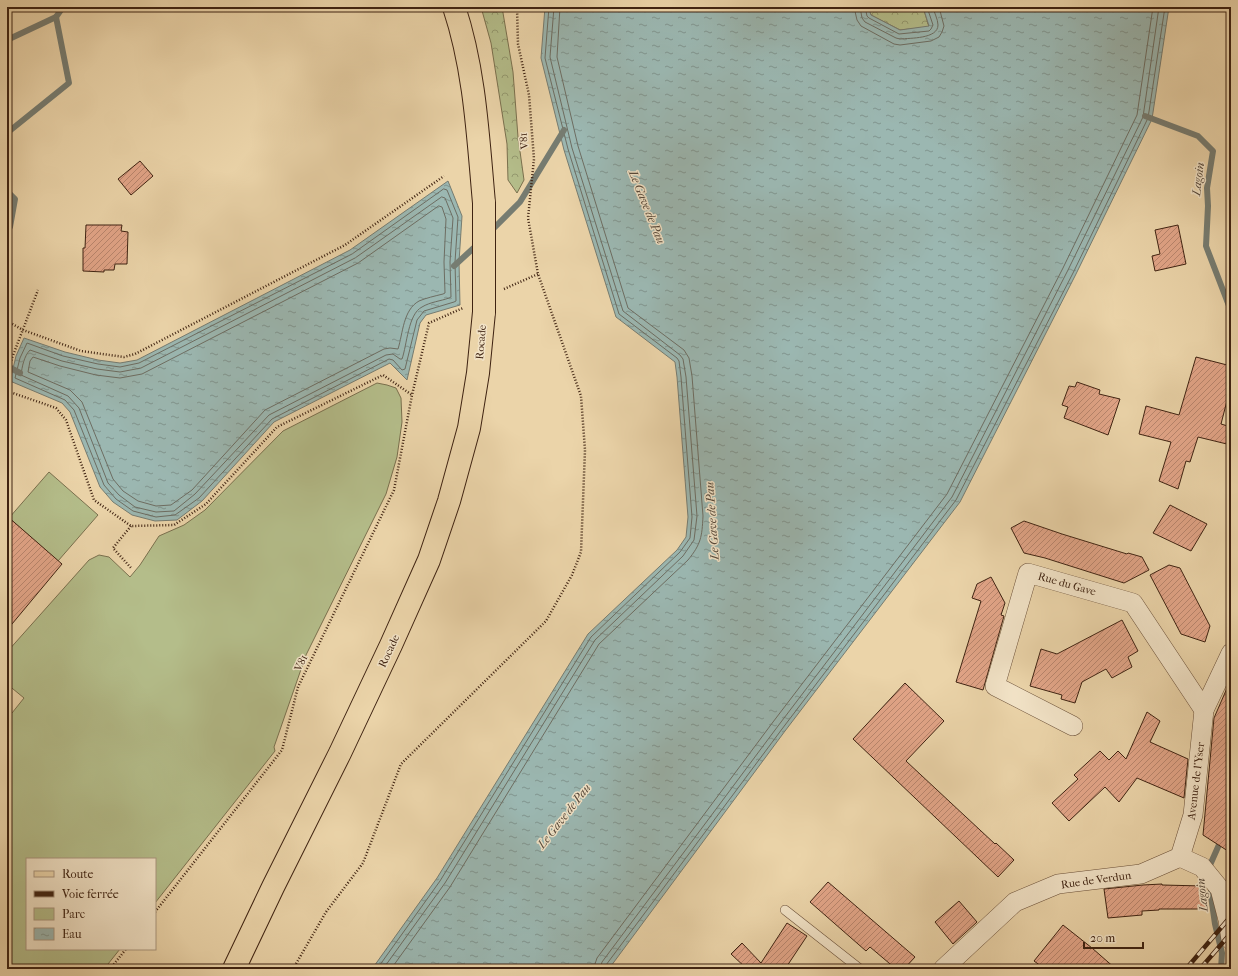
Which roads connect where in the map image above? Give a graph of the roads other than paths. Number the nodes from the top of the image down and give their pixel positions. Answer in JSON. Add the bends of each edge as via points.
{"nodes":[{"id":1,"x":454,"y":7,"type":"edge"},
{"id":2,"x":1231,"y":653,"type":"edge"},
{"id":3,"x":1204,"y":710,"type":"junction"},
{"id":4,"x":1073,"y":726,"type":"dead end"},
{"id":5,"x":1180,"y":857,"type":"junction"},
{"id":6,"x":785,"y":910,"type":"dead end"},
{"id":7,"x":1231,"y":940,"type":"edge"},
{"id":8,"x":236,"y":964,"type":"edge"},
{"id":9,"x":860,"y":969,"type":"edge"},
{"id":10,"x":943,"y":969,"type":"edge"}],
"edges":[{"from":1,"to":8,"type":"main road","name":"Rocade","bridge":true,"via":[[474,96],[484,203],[474,309],[478,373],[469,428],[449,501],[429,560],[391,645]]},
{"from":2,"to":3,"type":"street","name":"Avenue de l'Yser"},
{"from":3,"to":4,"type":"street","name":"Rue du Gave","via":[[1133,603],[1028,573],[995,686]]},
{"from":3,"to":5,"type":"street","name":"Avenue de l'Yser","via":[[1193,815]]},
{"from":5,"to":7,"type":"street","via":[[1202,867],[1220,889]]},
{"from":5,"to":10,"type":"street","name":"Rue de Verdun","via":[[1141,874],[1058,884],[1015,902]]},
{"from":6,"to":9,"type":"lane"}]}
